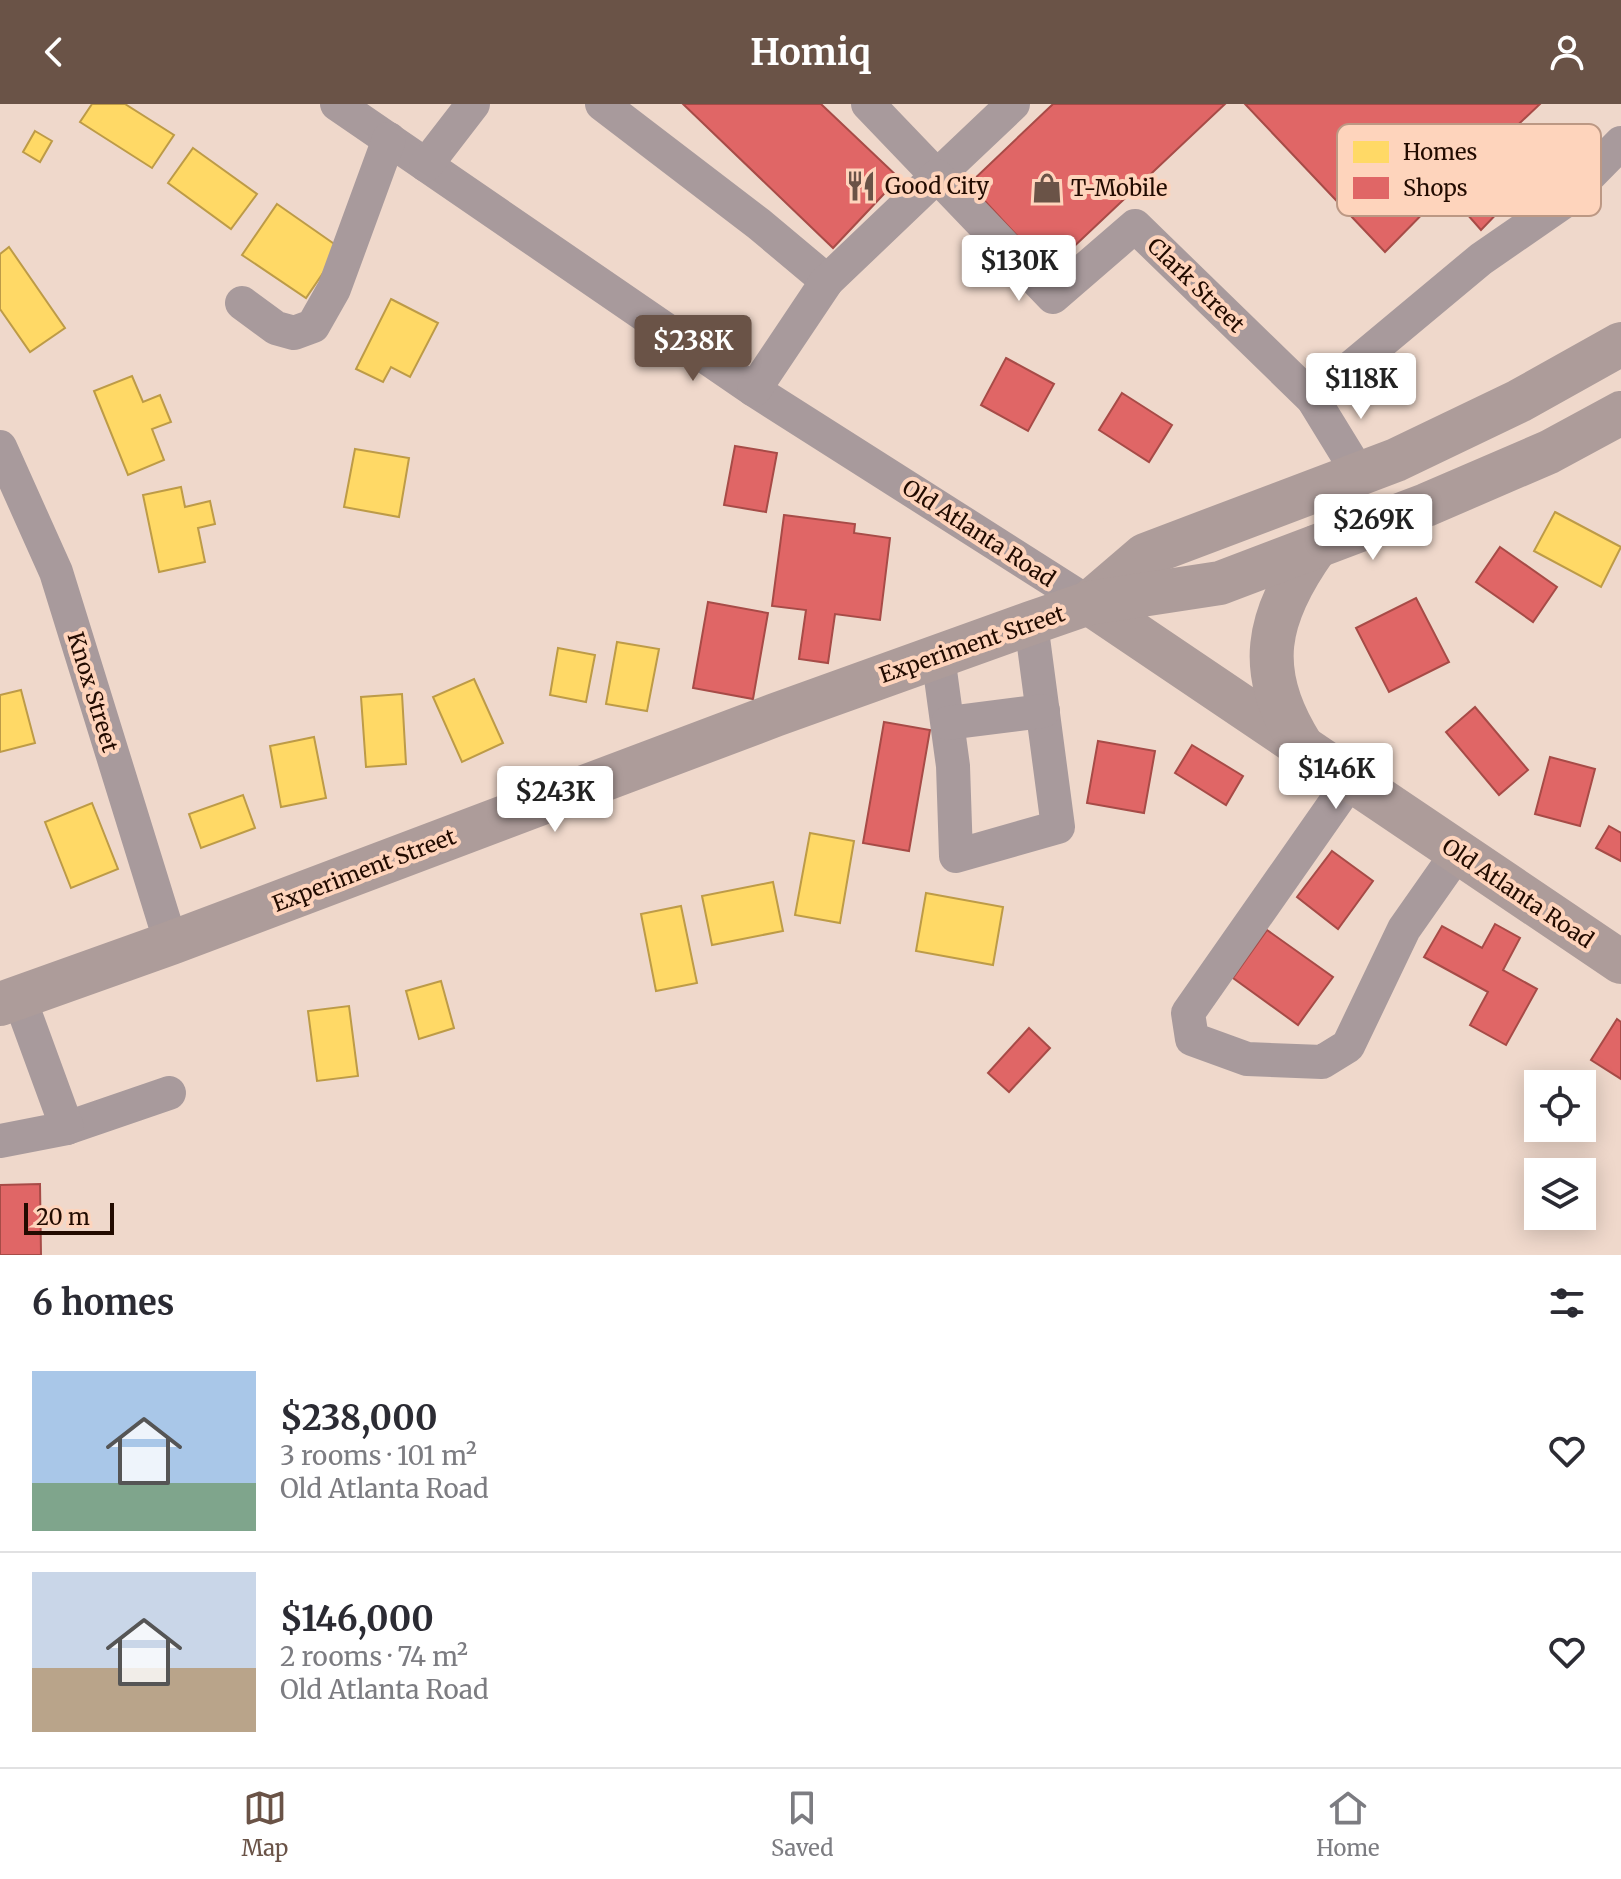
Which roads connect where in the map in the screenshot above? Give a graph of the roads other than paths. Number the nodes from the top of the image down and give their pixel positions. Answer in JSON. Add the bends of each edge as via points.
{"nodes":[{"id":1,"x":337,"y":104,"type":"edge"},
{"id":2,"x":473,"y":104,"type":"edge"},
{"id":3,"x":602,"y":104,"type":"edge"},
{"id":4,"x":868,"y":104,"type":"edge"},
{"id":5,"x":1013,"y":104,"type":"edge"},
{"id":6,"x":389,"y":139,"type":"junction"},
{"id":7,"x":1621,"y":143,"type":"edge"},
{"id":8,"x":1601,"y":163,"type":"edge"},
{"id":9,"x":426,"y":165,"type":"junction"},
{"id":10,"x":937,"y":176,"type":"junction"},
{"id":11,"x":1543,"y":216,"type":"edge"},
{"id":12,"x":827,"y":281,"type":"junction"},
{"id":13,"x":242,"y":303,"type":"dead end"},
{"id":14,"x":1621,"y":344,"type":"edge"},
{"id":15,"x":754,"y":390,"type":"junction"},
{"id":16,"x":1313,"y":399,"type":"junction"},
{"id":17,"x":1621,"y":413,"type":"edge"},
{"id":18,"x":0,"y":447,"type":"edge"},
{"id":19,"x":1359,"y":474,"type":"junction"},
{"id":20,"x":1316,"y":547,"type":"junction"},
{"id":21,"x":1089,"y":603,"type":"junction"},
{"id":22,"x":1031,"y":623,"type":"junction"},
{"id":23,"x":938,"y":656,"type":"junction"},
{"id":24,"x":1043,"y":711,"type":"junction"},
{"id":25,"x":948,"y":723,"type":"junction"},
{"id":26,"x":1303,"y":748,"type":"junction"},
{"id":27,"x":1351,"y":780,"type":"junction"},
{"id":28,"x":1458,"y":852,"type":"junction"},
{"id":29,"x":171,"y":943,"type":"junction"},
{"id":30,"x":1621,"y":962,"type":"edge"},
{"id":31,"x":9,"y":1000,"type":"edge"},
{"id":32,"x":169,"y":1093,"type":"dead end"},
{"id":33,"x":67,"y":1128,"type":"junction"},
{"id":34,"x":0,"y":1141,"type":"edge"}],
"edges":[{"from":1,"to":6,"type":"street","name":"Old Atlanta Road"},
{"from":2,"to":9,"type":"street"},
{"from":3,"to":12,"type":"street"},
{"from":4,"to":10,"type":"street"},
{"from":5,"to":10,"type":"street"},
{"from":6,"to":9,"type":"street","name":"Old Atlanta Road"},
{"from":6,"to":13,"type":"street","via":[[334,289],[313,326],[294,333],[276,328]]},
{"from":7,"to":8,"type":"street"},
{"from":9,"to":15,"type":"street","name":"Old Atlanta Road"},
{"from":10,"to":12,"type":"street"},
{"from":10,"to":16,"type":"street","name":"Clark Street","via":[[1053,297],[1135,226]]},
{"from":11,"to":16,"type":"street","via":[[1481,259]]},
{"from":12,"to":15,"type":"street"},
{"from":14,"to":19,"type":"main road","via":[[1450,436]]},
{"from":15,"to":21,"type":"street","name":"Old Atlanta Road"},
{"from":16,"to":19,"type":"street"},
{"from":17,"to":20,"type":"main road","via":[[1549,452]]},
{"from":18,"to":29,"type":"street","name":"Knox Street","via":[[56,572]]},
{"from":19,"to":21,"type":"main road","via":[[1145,555]]},
{"from":20,"to":21,"type":"main road","via":[[1220,583]]},
{"from":20,"to":26,"type":"main road","via":[[1284,600],[1270,661],[1280,706]]},
{"from":21,"to":22,"type":"main road","name":"Experiment Street"},
{"from":21,"to":26,"type":"main road","name":"Old Atlanta Road"},
{"from":22,"to":23,"type":"main road","name":"Experiment Street"},
{"from":22,"to":24,"type":"street"},
{"from":23,"to":25,"type":"street"},
{"from":23,"to":29,"type":"main road","name":"Experiment Street"},
{"from":24,"to":25,"type":"street"},
{"from":24,"to":25,"type":"street","via":[[1058,827],[956,856]]},
{"from":26,"to":27,"type":"main road","name":"Old Atlanta Road"},
{"from":27,"to":28,"type":"main road","name":"Old Atlanta Road"},
{"from":27,"to":28,"type":"street","via":[[1188,1013],[1192,1039],[1247,1059],[1322,1062],[1348,1046],[1404,929]]},
{"from":28,"to":30,"type":"main road","name":"Old Atlanta Road"},
{"from":29,"to":31,"type":"main road","name":"Experiment Street"},
{"from":31,"to":33,"type":"street"},
{"from":32,"to":33,"type":"street"},
{"from":33,"to":34,"type":"street"}]}
